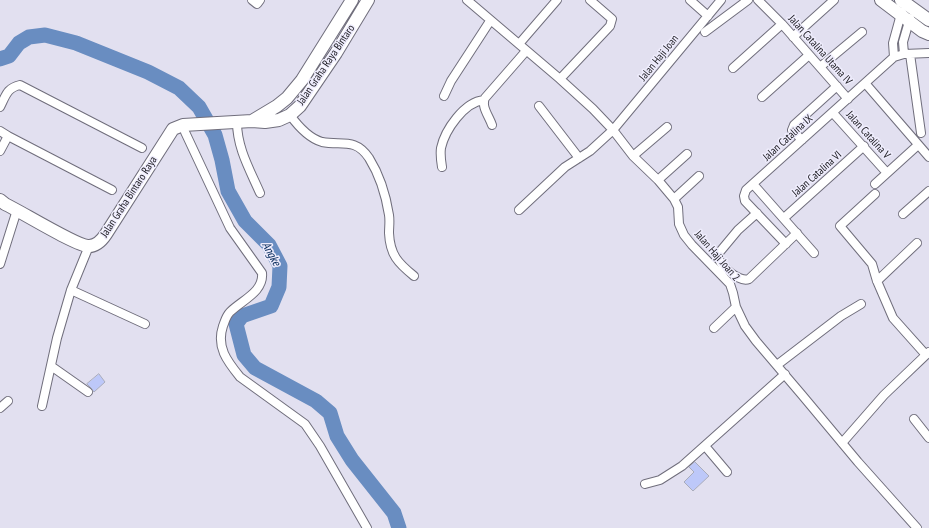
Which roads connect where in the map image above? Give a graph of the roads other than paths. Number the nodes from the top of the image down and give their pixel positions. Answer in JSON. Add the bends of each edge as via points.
{"nodes":[{"id":1,"x":252,"y":0,"type":"edge"},
{"id":2,"x":260,"y":0,"type":"edge"},
{"id":3,"x":352,"y":0,"type":"edge"},
{"id":4,"x":368,"y":0,"type":"edge"},
{"id":5,"x":467,"y":0,"type":"edge"},
{"id":6,"x":557,"y":0,"type":"edge"},
{"id":7,"x":590,"y":0,"type":"edge"},
{"id":8,"x":690,"y":0,"type":"edge"},
{"id":9,"x":721,"y":0,"type":"edge"},
{"id":10,"x":748,"y":0,"type":"edge"},
{"id":11,"x":758,"y":0,"type":"edge"},
{"id":12,"x":834,"y":0,"type":"edge"},
{"id":13,"x":881,"y":0,"type":"edge"},
{"id":14,"x":906,"y":10,"type":"edge"},
{"id":15,"x":708,"y":16,"type":"junction"},
{"id":16,"x":929,"y":20,"type":"edge"},
{"id":17,"x":490,"y":21,"type":"junction"},
{"id":18,"x":782,"y":24,"type":"junction"},
{"id":19,"x":705,"y":32,"type":"dead end"},
{"id":20,"x":862,"y":32,"type":"dead end"},
{"id":21,"x":929,"y":34,"type":"edge"},
{"id":22,"x":793,"y":37,"type":"junction"},
{"id":23,"x":518,"y":44,"type":"junction"},
{"id":24,"x":526,"y":51,"type":"junction"},
{"id":25,"x":929,"y":53,"type":"edge"},
{"id":26,"x":907,"y":54,"type":"junction"},
{"id":27,"x":809,"y":55,"type":"junction"},
{"id":28,"x":894,"y":57,"type":"junction"},
{"id":29,"x":820,"y":67,"type":"junction"},
{"id":30,"x":733,"y":68,"type":"dead end"},
{"id":31,"x":560,"y":79,"type":"junction"},
{"id":32,"x":865,"y":83,"type":"junction"},
{"id":33,"x":837,"y":86,"type":"junction"},
{"id":34,"x":444,"y":96,"type":"dead end"},
{"id":35,"x":762,"y":97,"type":"dead end"},
{"id":36,"x":848,"y":99,"type":"junction"},
{"id":37,"x":484,"y":100,"type":"junction"},
{"id":38,"x":539,"y":106,"type":"dead end"},
{"id":39,"x":0,"y":107,"type":"edge"},
{"id":40,"x":833,"y":112,"type":"junction"},
{"id":41,"x":290,"y":115,"type":"junction"},
{"id":42,"x":252,"y":120,"type":"junction"},
{"id":43,"x":232,"y":122,"type":"junction"},
{"id":44,"x":189,"y":125,"type":"junction"},
{"id":45,"x":492,"y":125,"type":"dead end"},
{"id":46,"x":667,"y":127,"type":"dead end"},
{"id":47,"x":613,"y":130,"type":"junction"},
{"id":48,"x":0,"y":131,"type":"edge"},
{"id":49,"x":925,"y":132,"type":"edge"},
{"id":50,"x":910,"y":135,"type":"junction"},
{"id":51,"x":8,"y":136,"type":"junction"},
{"id":52,"x":802,"y":140,"type":"junction"},
{"id":53,"x":918,"y":145,"type":"junction"},
{"id":54,"x":864,"y":146,"type":"junction"},
{"id":55,"x":142,"y":148,"type":"dead end"},
{"id":56,"x":0,"y":151,"type":"edge"},
{"id":57,"x":686,"y":154,"type":"dead end"},
{"id":58,"x":633,"y":156,"type":"junction"},
{"id":59,"x":929,"y":157,"type":"edge"},
{"id":60,"x":579,"y":158,"type":"junction"},
{"id":61,"x":442,"y":167,"type":"dead end"},
{"id":62,"x":887,"y":172,"type":"junction"},
{"id":63,"x":699,"y":176,"type":"dead end"},
{"id":64,"x":658,"y":180,"type":"junction"},
{"id":65,"x":753,"y":184,"type":"junction"},
{"id":66,"x":875,"y":184,"type":"dead end"},
{"id":67,"x":112,"y":190,"type":"dead end"},
{"id":68,"x":929,"y":191,"type":"edge"},
{"id":69,"x":260,"y":193,"type":"dead end"},
{"id":70,"x":875,"y":194,"type":"dead end"},
{"id":71,"x":674,"y":199,"type":"junction"},
{"id":72,"x":2,"y":203,"type":"edge"},
{"id":73,"x":18,"y":210,"type":"junction"},
{"id":74,"x":519,"y":210,"type":"dead end"},
{"id":75,"x":757,"y":213,"type":"junction"},
{"id":76,"x":903,"y":214,"type":"dead end"},
{"id":77,"x":784,"y":218,"type":"junction"},
{"id":78,"x":797,"y":233,"type":"junction"},
{"id":79,"x":917,"y":243,"type":"dead end"},
{"id":80,"x":786,"y":244,"type":"junction"},
{"id":81,"x":89,"y":246,"type":"junction"},
{"id":82,"x":814,"y":253,"type":"dead end"},
{"id":83,"x":0,"y":264,"type":"edge"},
{"id":84,"x":414,"y":276,"type":"dead end"},
{"id":85,"x":877,"y":280,"type":"junction"},
{"id":86,"x":71,"y":290,"type":"junction"},
{"id":87,"x":861,"y":304,"type":"dead end"},
{"id":88,"x":736,"y":307,"type":"junction"},
{"id":89,"x":145,"y":324,"type":"dead end"},
{"id":90,"x":714,"y":328,"type":"dead end"},
{"id":91,"x":927,"y":354,"type":"edge"},
{"id":92,"x":777,"y":365,"type":"junction"},
{"id":93,"x":51,"y":366,"type":"junction"},
{"id":94,"x":785,"y":374,"type":"junction"},
{"id":95,"x":88,"y":392,"type":"dead end"},
{"id":96,"x":8,"y":401,"type":"dead end"},
{"id":97,"x":42,"y":406,"type":"dead end"},
{"id":98,"x":0,"y":408,"type":"edge"},
{"id":99,"x":914,"y":419,"type":"dead end"},
{"id":100,"x":929,"y":438,"type":"edge"},
{"id":101,"x":842,"y":442,"type":"junction"},
{"id":102,"x":705,"y":446,"type":"junction"},
{"id":103,"x":727,"y":472,"type":"dead end"},
{"id":104,"x":645,"y":484,"type":"dead end"},
{"id":105,"x":366,"y":528,"type":"edge"},
{"id":106,"x":917,"y":528,"type":"edge"}],
"edges":[{"from":1,"to":2,"type":"street","via":[[257,4]]},
{"from":3,"to":42,"type":"main road","name":"Jalan Graha Raya Bintaro","via":[[302,80],[287,98]]},
{"from":4,"to":41,"type":"main road","name":"Jalan Graha Raya Bintaro","via":[[328,66],[300,106]]},
{"from":5,"to":17,"type":"street","name":"Jalan Haji Joan 2"},
{"from":6,"to":23,"type":"street"},
{"from":7,"to":31,"type":"street","via":[[612,19],[612,22]]},
{"from":8,"to":15,"type":"street"},
{"from":9,"to":15,"type":"street","name":"Jalan Haji Joan"},
{"from":10,"to":19,"type":"street"},
{"from":11,"to":18,"type":"street","name":"Jalan Catalina Utama IV"},
{"from":12,"to":22,"type":"street"},
{"from":13,"to":14,"type":"main road"},
{"from":14,"to":16,"type":"main road"},
{"from":14,"to":21,"type":"main road","via":[[922,31]]},
{"from":14,"to":26,"type":"street","via":[[903,42]]},
{"from":14,"to":28,"type":"street","via":[[893,43]]},
{"from":15,"to":47,"type":"street","name":"Jalan Haji Joan"},
{"from":17,"to":23,"type":"street","name":"Jalan Haji Joan 2"},
{"from":17,"to":34,"type":"street"},
{"from":18,"to":22,"type":"street","name":"Jalan Catalina Utama IV"},
{"from":18,"to":30,"type":"street"},
{"from":20,"to":29,"type":"street"},
{"from":22,"to":27,"type":"street","name":"Jalan Catalina Utama IV"},
{"from":23,"to":24,"type":"street","name":"Jalan Haji Joan 2"},
{"from":24,"to":31,"type":"street","name":"Jalan Haji Joan 2"},
{"from":24,"to":37,"type":"street"},
{"from":25,"to":26,"type":"street"},
{"from":26,"to":28,"type":"street"},
{"from":26,"to":49,"type":"street"},
{"from":27,"to":29,"type":"street","name":"Jalan Catalina Utama IV"},
{"from":27,"to":35,"type":"street"},
{"from":28,"to":32,"type":"street","name":"Jalan Catalina IX"},
{"from":29,"to":33,"type":"street","name":"Jalan Catalina Utama IV"},
{"from":31,"to":47,"type":"street","name":"Jalan Haji Joan 2"},
{"from":32,"to":36,"type":"street","name":"Jalan Catalina IX"},
{"from":32,"to":50,"type":"street"},
{"from":33,"to":36,"type":"street","name":"Jalan Catalina Utama IV"},
{"from":33,"to":52,"type":"street","via":[[794,125],[792,130]]},
{"from":36,"to":40,"type":"street","name":"Jalan Catalina IX"},
{"from":37,"to":45,"type":"street","via":[[483,106]]},
{"from":37,"to":61,"type":"street","via":[[467,107],[454,122],[443,143],[440,157]]},
{"from":38,"to":60,"type":"street"},
{"from":39,"to":55,"type":"street","via":[[13,86],[20,85]]},
{"from":40,"to":52,"type":"street","name":"Jalan Catalina IX"},
{"from":40,"to":54,"type":"street","name":"Jalan Catalina V"},
{"from":41,"to":42,"type":"main road","name":"Jalan Graha Raya Bintaro","via":[[265,122]]},
{"from":41,"to":84,"type":"street","via":[[303,131],[316,140],[352,144],[368,156],[382,189],[389,215],[391,248],[394,256],[399,264]]},
{"from":42,"to":43,"type":"main road","name":"Jalan Graha Raya Bintaro"},
{"from":43,"to":44,"type":"main road"},
{"from":43,"to":69,"type":"street","via":[[241,151]]},
{"from":44,"to":81,"type":"main road","name":"Jalan Graha Bintaro Raya","via":[[173,129],[106,234],[99,243]]},
{"from":44,"to":105,"type":"street","via":[[217,203],[230,228],[262,273],[263,280],[259,286],[230,312],[226,319],[221,333],[222,349],[231,367],[240,377],[304,424],[320,446]]},
{"from":46,"to":58,"type":"street"},
{"from":47,"to":58,"type":"street","name":"Jalan Haji Joan 2"},
{"from":47,"to":60,"type":"street","name":"Jalan Haji Joan"},
{"from":48,"to":51,"type":"street"},
{"from":49,"to":50,"type":"street"},
{"from":50,"to":53,"type":"street"},
{"from":51,"to":56,"type":"street"},
{"from":51,"to":67,"type":"street"},
{"from":52,"to":65,"type":"street","name":"Jalan Catalina IX"},
{"from":53,"to":59,"type":"street"},
{"from":53,"to":62,"type":"street"},
{"from":54,"to":62,"type":"street","name":"Jalan Catalina V"},
{"from":54,"to":77,"type":"street","name":"Jalan Catalina VI"},
{"from":57,"to":64,"type":"street"},
{"from":58,"to":64,"type":"street","name":"Jalan Haji Joan 2"},
{"from":60,"to":74,"type":"street","name":"Jalan Haji Joan","via":[[565,167]]},
{"from":62,"to":66,"type":"street"},
{"from":63,"to":71,"type":"street"},
{"from":64,"to":71,"type":"street","name":"Jalan Haji Joan 2"},
{"from":65,"to":75,"type":"street","name":"Jalan Catalina IX","via":[[744,196],[745,201]]},
{"from":65,"to":77,"type":"street"},
{"from":68,"to":76,"type":"street"},
{"from":70,"to":85,"type":"street","via":[[840,226],[872,264]]},
{"from":71,"to":88,"type":"street","name":"Jalan Haji Joan 2","via":[[684,235],[730,284]]},
{"from":72,"to":73,"type":"main road","name":"Jalan Graha Bintaro Raya"},
{"from":73,"to":81,"type":"main road","name":"Jalan Graha Bintaro Raya","via":[[74,241]]},
{"from":73,"to":83,"type":"street"},
{"from":75,"to":80,"type":"street"},
{"from":75,"to":80,"type":"street","via":[[719,251],[718,259],[726,269],[738,278],[746,280]]},
{"from":77,"to":78,"type":"street"},
{"from":78,"to":80,"type":"street"},
{"from":78,"to":82,"type":"street"},
{"from":79,"to":85,"type":"street"},
{"from":81,"to":86,"type":"street"},
{"from":85,"to":91,"type":"street","via":[[893,318]]},
{"from":86,"to":89,"type":"street"},
{"from":86,"to":93,"type":"street"},
{"from":87,"to":92,"type":"street","via":[[841,316]]},
{"from":88,"to":90,"type":"street"},
{"from":88,"to":92,"type":"street","name":"Jalan Haji Joan 2","via":[[745,326]]},
{"from":91,"to":101,"type":"street","via":[[884,395]]},
{"from":92,"to":94,"type":"street","name":"Jalan Haji Joan 2"},
{"from":93,"to":95,"type":"street"},
{"from":93,"to":97,"type":"street"},
{"from":94,"to":101,"type":"street","name":"Jalan Haji Joan 2"},
{"from":94,"to":102,"type":"street"},
{"from":96,"to":98,"type":"street"},
{"from":99,"to":100,"type":"street"},
{"from":101,"to":106,"type":"street","name":"Jalan Haji Joan 2"},
{"from":102,"to":103,"type":"street"},
{"from":102,"to":104,"type":"street","via":[[671,474]]}]}
